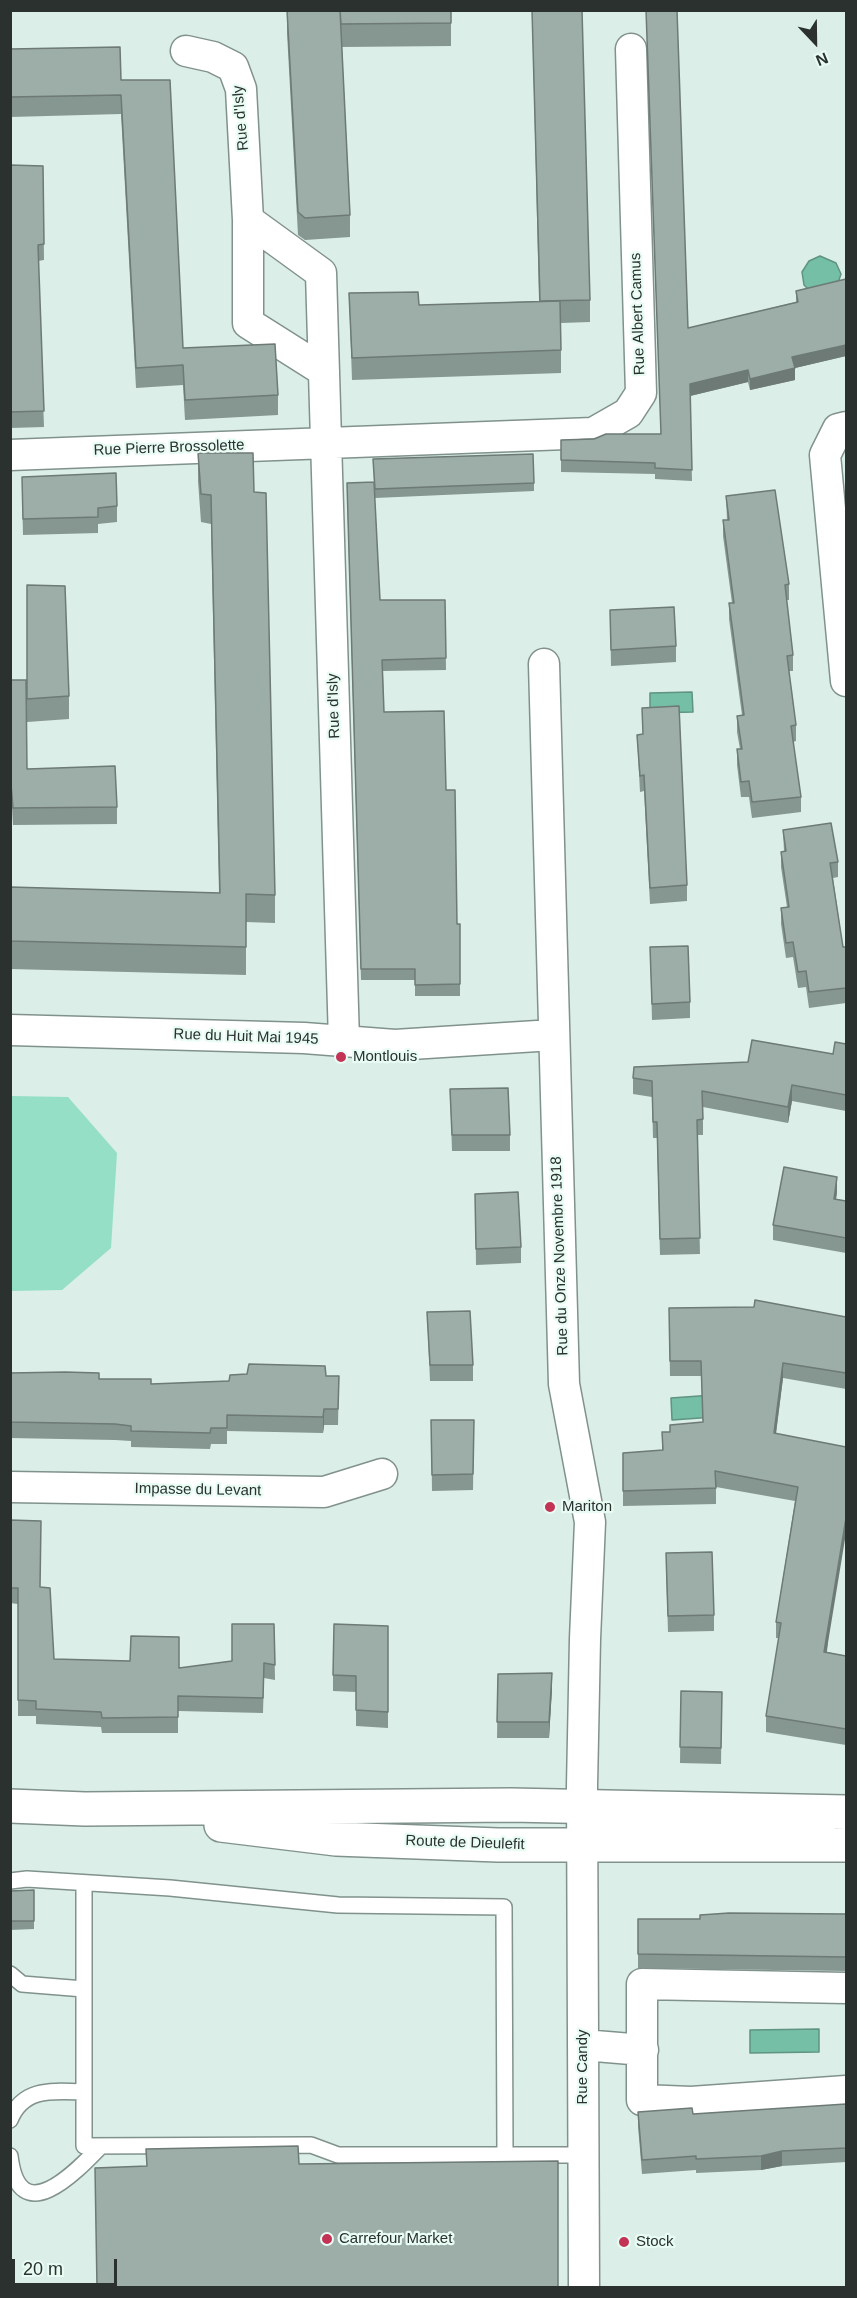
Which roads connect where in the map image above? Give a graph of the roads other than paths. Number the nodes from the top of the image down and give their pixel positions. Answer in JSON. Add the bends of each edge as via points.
{"nodes":[{"id":1,"x":632,"y":49,"type":"dead end"},
{"id":2,"x":186,"y":51,"type":"dead end"},
{"id":3,"x":248,"y":220,"type":"junction"},
{"id":4,"x":324,"y":371,"type":"junction"},
{"id":5,"x":846,"y":427,"type":"edge"},
{"id":6,"x":327,"y":442,"type":"junction"},
{"id":7,"x":10,"y":455,"type":"edge"},
{"id":8,"x":544,"y":664,"type":"dead end"},
{"id":9,"x":846,"y":681,"type":"edge"},
{"id":10,"x":10,"y":1030,"type":"edge"},
{"id":11,"x":554,"y":1035,"type":"junction"},
{"id":12,"x":344,"y":1041,"type":"junction"},
{"id":13,"x":382,"y":1474,"type":"dead end"},
{"id":14,"x":10,"y":1487,"type":"edge"},
{"id":15,"x":511,"y":1805,"type":"junction"},
{"id":16,"x":10,"y":1806,"type":"edge"},
{"id":17,"x":582,"y":1806,"type":"junction"},
{"id":18,"x":85,"y":1809,"type":"junction"},
{"id":19,"x":841,"y":1811,"type":"edge"},
{"id":20,"x":846,"y":1845,"type":"edge"},
{"id":21,"x":583,"y":1846,"type":"junction"},
{"id":22,"x":10,"y":1881,"type":"edge"},
{"id":23,"x":84,"y":1883,"type":"junction"},
{"id":24,"x":10,"y":1974,"type":"edge"},
{"id":25,"x":846,"y":1988,"type":"edge"},
{"id":26,"x":84,"y":1989,"type":"junction"},
{"id":27,"x":583,"y":2045,"type":"junction"},
{"id":28,"x":643,"y":2050,"type":"junction"},
{"id":29,"x":846,"y":2091,"type":"edge"},
{"id":30,"x":83,"y":2092,"type":"junction"},
{"id":31,"x":10,"y":2120,"type":"edge"},
{"id":32,"x":101,"y":2146,"type":"junction"},
{"id":33,"x":505,"y":2155,"type":"junction"},
{"id":34,"x":584,"y":2155,"type":"junction"},
{"id":35,"x":10,"y":2156,"type":"edge"},
{"id":36,"x":584,"y":2288,"type":"edge"}],
"edges":[{"from":1,"to":6,"type":"street","name":"Rue Albert Camus","via":[[640,393],[628,413],[593,433]]},
{"from":2,"to":3,"type":"street","name":"Rue d'Isly","via":[[213,57],[233,67],[241,89]]},
{"from":3,"to":4,"type":"street","name":"Rue d'Isly","via":[[321,273]]},
{"from":3,"to":4,"type":"street","name":"Rue d'Isly","via":[[248,323]]},
{"from":4,"to":6,"type":"street","name":"Rue d'Isly"},
{"from":5,"to":9,"type":"street","via":[[838,429],[825,455]]},
{"from":6,"to":7,"type":"street","name":"Rue Pierre Brossolette"},
{"from":6,"to":12,"type":"street","name":"Rue d'Isly"},
{"from":8,"to":11,"type":"street","name":"Rue du Onze Novembre 1918"},
{"from":10,"to":12,"type":"street","name":"Rue du Huit Mai 1945"},
{"from":11,"to":12,"type":"street","name":"Rue du Huit Mai 1945","via":[[396,1046]]},
{"from":11,"to":17,"type":"street","name":"Rue du Onze Novembre 1918","via":[[564,1384],[590,1522]]},
{"from":13,"to":14,"type":"street","name":"Impasse du Levant","via":[[324,1492]]},
{"from":15,"to":17,"type":"main road","name":"Route de Dieulefit"},
{"from":15,"to":18,"type":"main road","name":"Route de Dieulefit"},
{"from":15,"to":21,"type":"main road","via":[[551,1824]]},
{"from":16,"to":18,"type":"main road","name":"Route de Dieulefit"},
{"from":17,"to":19,"type":"main road","name":"Route de Dieulefit"},
{"from":17,"to":21,"type":"street","name":"Rue du Onze Novembre 1918"},
{"from":18,"to":21,"type":"main road","name":"Route de Dieulefit","via":[[336,1839]]},
{"from":19,"to":21,"type":"street","via":[[802,1828],[652,1825],[616,1829]]},
{"from":20,"to":21,"type":"main road","name":"Route de Dieulefit"},
{"from":21,"to":27,"type":"street","name":"Rue Candy"},
{"from":22,"to":23,"type":"lane"},
{"from":23,"to":26,"type":"lane"},
{"from":23,"to":33,"type":"lane","via":[[338,1905],[504,1907]]},
{"from":24,"to":26,"type":"lane","via":[[22,1984]]},
{"from":25,"to":28,"type":"street","via":[[642,1984]]},
{"from":26,"to":30,"type":"lane"},
{"from":27,"to":28,"type":"street"},
{"from":27,"to":34,"type":"street","name":"Rue Candy"},
{"from":28,"to":29,"type":"street","via":[[642,2100],[691,2102]]},
{"from":30,"to":31,"type":"lane","via":[[33,2093],[21,2102]]},
{"from":30,"to":32,"type":"lane","via":[[84,2146]]},
{"from":32,"to":33,"type":"lane","via":[[311,2145],[338,2156]]},
{"from":32,"to":35,"type":"lane","via":[[49,2191],[32,2193],[20,2188]]},
{"from":33,"to":34,"type":"lane"},
{"from":34,"to":36,"type":"street","name":"Rue Candy"}]}
